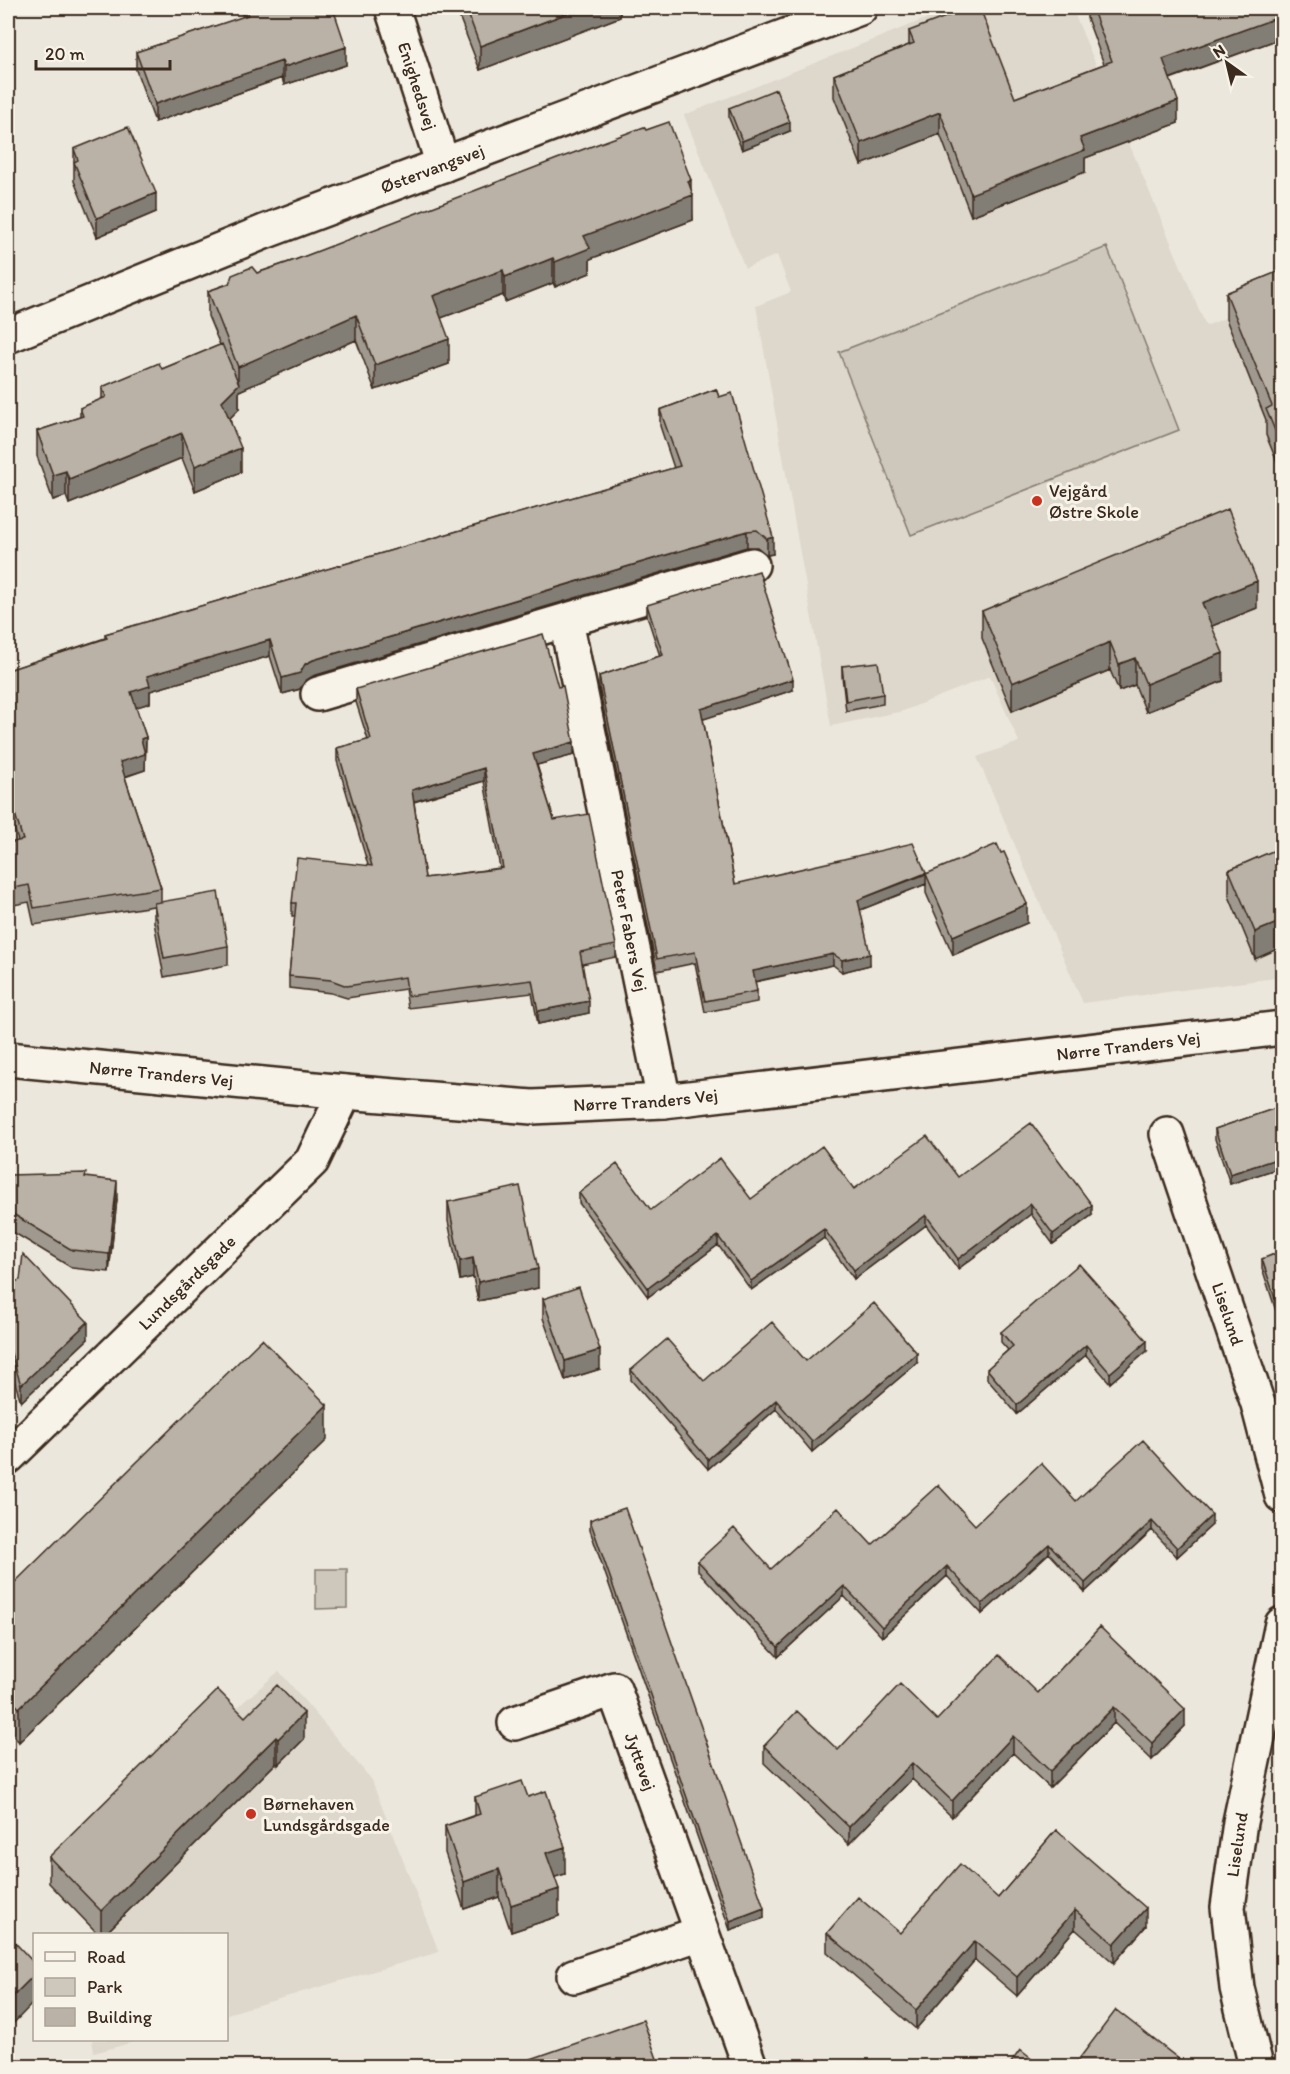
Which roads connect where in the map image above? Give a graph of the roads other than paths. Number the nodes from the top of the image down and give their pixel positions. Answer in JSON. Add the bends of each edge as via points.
{"nodes":[{"id":1,"x":392,"y":8,"type":"edge"},
{"id":2,"x":860,"y":8,"type":"edge"},
{"id":3,"x":443,"y":165,"type":"junction"},
{"id":4,"x":8,"y":336,"type":"edge"},
{"id":5,"x":752,"y":565,"type":"dead end"},
{"id":6,"x":566,"y":621,"type":"junction"},
{"id":7,"x":318,"y":694,"type":"dead end"},
{"id":8,"x":1282,"y":1028,"type":"edge"},
{"id":9,"x":8,"y":1059,"type":"edge"},
{"id":10,"x":345,"y":1092,"type":"junction"},
{"id":11,"x":664,"y":1101,"type":"junction"},
{"id":12,"x":1167,"y":1134,"type":"dead end"},
{"id":13,"x":8,"y":1457,"type":"edge"},
{"id":14,"x":1282,"y":1496,"type":"edge"},
{"id":15,"x":1282,"y":1624,"type":"edge"},
{"id":16,"x":515,"y":1723,"type":"dead end"},
{"id":17,"x":701,"y":1933,"type":"junction"},
{"id":18,"x":574,"y":1976,"type":"dead end"},
{"id":19,"x":750,"y":2067,"type":"edge"},
{"id":20,"x":1256,"y":2067,"type":"edge"}],
"edges":[{"from":1,"to":3,"type":"street","name":"Enighedsvej"},
{"from":2,"to":3,"type":"street","name":"Østervangsvej"},
{"from":3,"to":4,"type":"street","name":"Østervangsvej","via":[[264,232]]},
{"from":5,"to":6,"type":"street"},
{"from":6,"to":7,"type":"street"},
{"from":6,"to":11,"type":"street","name":"Peter Fabers Vej"},
{"from":8,"to":11,"type":"street","name":"Nørre Tranders Vej"},
{"from":9,"to":10,"type":"street","name":"Nørre Tranders Vej"},
{"from":10,"to":11,"type":"street","name":"Nørre Tranders Vej","via":[[532,1107]]},
{"from":10,"to":13,"type":"street","name":"Lundsgårdsgade","via":[[312,1161]]},
{"from":12,"to":14,"type":"street","name":"Liselund","via":[[1258,1404]]},
{"from":15,"to":20,"type":"street","name":"Liselund","via":[[1240,1822],[1228,1907],[1237,1988]]},
{"from":16,"to":17,"type":"street","name":"Jyttevej","via":[[614,1689]]},
{"from":17,"to":18,"type":"street"},
{"from":17,"to":19,"type":"street","name":"Jyttevej"}]}
